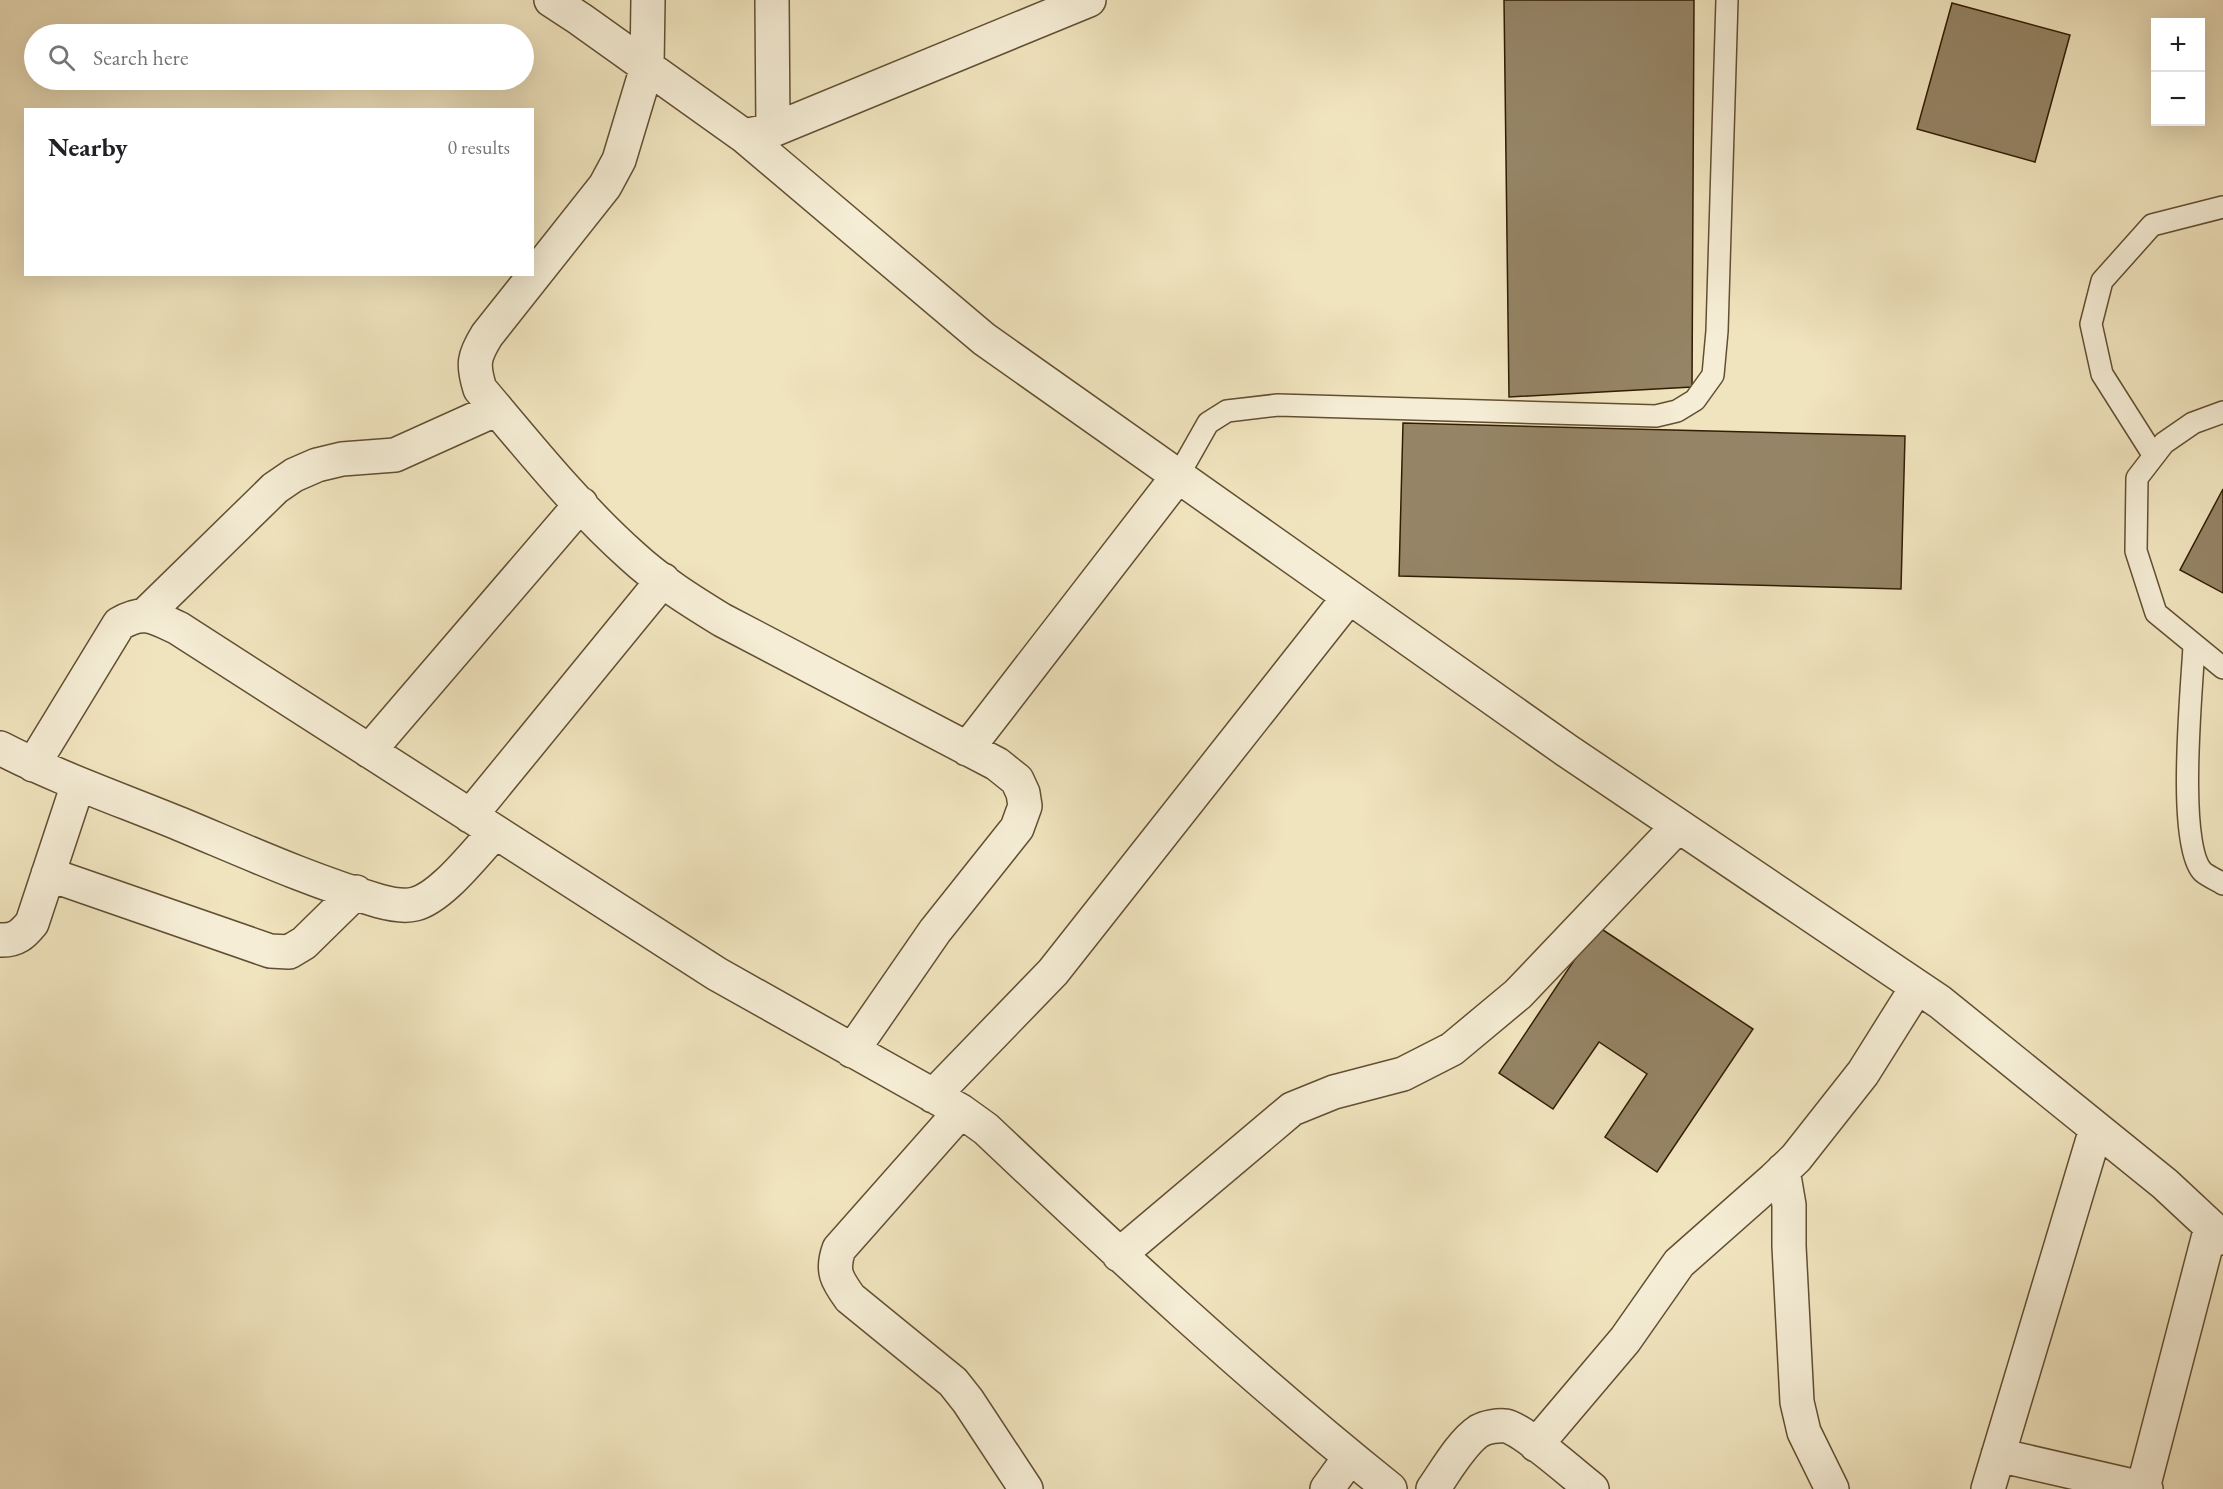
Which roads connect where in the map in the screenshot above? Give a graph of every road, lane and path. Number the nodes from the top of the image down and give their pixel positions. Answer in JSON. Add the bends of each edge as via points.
{"nodes":[{"id":1,"x":551,"y":0,"type":"edge"},
{"id":2,"x":648,"y":0,"type":"edge"},
{"id":3,"x":772,"y":0,"type":"edge"},
{"id":4,"x":1089,"y":0,"type":"edge"},
{"id":5,"x":1727,"y":0,"type":"edge"},
{"id":6,"x":647,"y":67,"type":"junction"},
{"id":7,"x":759,"y":133,"type":"junction"},
{"id":8,"x":2223,"y":207,"type":"edge"},
{"id":9,"x":534,"y":275,"type":"edge"},
{"id":10,"x":533,"y":276,"type":"edge"},
{"id":11,"x":497,"y":409,"type":"junction"},
{"id":12,"x":2223,"y":412,"type":"edge"},
{"id":13,"x":2154,"y":456,"type":"junction"},
{"id":14,"x":1178,"y":476,"type":"junction"},
{"id":15,"x":581,"y":504,"type":"junction"},
{"id":16,"x":663,"y":580,"type":"junction"},
{"id":17,"x":1349,"y":597,"type":"junction"},
{"id":18,"x":145,"y":615,"type":"junction"},
{"id":19,"x":2194,"y":646,"type":"junction"},
{"id":20,"x":2223,"y":668,"type":"edge"},
{"id":21,"x":0,"y":748,"type":"edge"},
{"id":22,"x":967,"y":748,"type":"junction"},
{"id":23,"x":369,"y":751,"type":"junction"},
{"id":24,"x":33,"y":765,"type":"junction"},
{"id":25,"x":78,"y":784,"type":"junction"},
{"id":26,"x":483,"y":824,"type":"junction"},
{"id":27,"x":1678,"y":826,"type":"junction"},
{"id":28,"x":48,"y":874,"type":"junction"},
{"id":29,"x":2223,"y":884,"type":"edge"},
{"id":30,"x":356,"y":892,"type":"junction"},
{"id":31,"x":0,"y":940,"type":"edge"},
{"id":32,"x":1917,"y":987,"type":"junction"},
{"id":33,"x":852,"y":1051,"type":"junction"},
{"id":34,"x":947,"y":1104,"type":"junction"},
{"id":35,"x":2096,"y":1129,"type":"junction"},
{"id":36,"x":1783,"y":1170,"type":"junction"},
{"id":37,"x":2217,"y":1232,"type":"edge"},
{"id":38,"x":1119,"y":1255,"type":"junction"},
{"id":39,"x":1536,"y":1445,"type":"junction"},
{"id":40,"x":1998,"y":1455,"type":"junction"},
{"id":41,"x":1350,"y":1457,"type":"junction"},
{"id":42,"x":1026,"y":1489,"type":"edge"},
{"id":43,"x":1327,"y":1489,"type":"edge"},
{"id":44,"x":1390,"y":1489,"type":"edge"},
{"id":45,"x":1433,"y":1489,"type":"edge"},
{"id":46,"x":1592,"y":1489,"type":"edge"},
{"id":47,"x":1832,"y":1489,"type":"edge"},
{"id":48,"x":1988,"y":1489,"type":"edge"},
{"id":49,"x":2145,"y":1489,"type":"edge"}],
"edges":[{"from":1,"to":6,"type":"street"},
{"from":2,"to":6,"type":"street"},
{"from":3,"to":7,"type":"street"},
{"from":4,"to":7,"type":"street"},
{"from":5,"to":14,"type":"lane","via":[[1718,332],[1713,375],[1695,400],[1677,411],[1656,416],[1278,405],[1227,411],[1208,423]]},
{"from":6,"to":7,"type":"street"},
{"from":6,"to":9,"type":"street","via":[[619,160],[604,186]]},
{"from":7,"to":14,"type":"street","via":[[984,339]]},
{"from":8,"to":13,"type":"lane","via":[[2152,225],[2102,281],[2091,324],[2102,374]]},
{"from":10,"to":11,"type":"street","via":[[476,353],[474,371],[480,389]]},
{"from":11,"to":15,"type":"street"},
{"from":11,"to":18,"type":"street","via":[[395,455],[342,459],[294,475],[275,488]]},
{"from":12,"to":13,"type":"lane","via":[[2193,423],[2164,443]]},
{"from":13,"to":19,"type":"lane","via":[[2137,478],[2136,551],[2156,613]]},
{"from":14,"to":17,"type":"street"},
{"from":14,"to":22,"type":"street"},
{"from":15,"to":16,"type":"street","via":[[633,558]]},
{"from":15,"to":23,"type":"street"},
{"from":16,"to":22,"type":"street","via":[[722,620]]},
{"from":16,"to":26,"type":"street"},
{"from":17,"to":27,"type":"street"},
{"from":17,"to":34,"type":"street"},
{"from":18,"to":23,"type":"street","via":[[178,628]]},
{"from":18,"to":24,"type":"street","via":[[134,615],[119,624]]},
{"from":19,"to":20,"type":"lane"},
{"from":19,"to":29,"type":"lane","via":[[2187,804],[2191,841],[2202,871]]},
{"from":21,"to":24,"type":"street"},
{"from":22,"to":33,"type":"street","via":[[1017,780],[1025,806],[1017,828],[935,931]]},
{"from":23,"to":26,"type":"street"},
{"from":24,"to":25,"type":"street"},
{"from":25,"to":28,"type":"street"},
{"from":25,"to":30,"type":"street"},
{"from":26,"to":30,"type":"street","via":[[434,896],[405,906]]},
{"from":26,"to":33,"type":"street","via":[[717,974]]},
{"from":27,"to":32,"type":"street"},
{"from":27,"to":38,"type":"street","via":[[1518,994],[1452,1049],[1403,1074],[1313,1099],[1292,1110]]},
{"from":28,"to":30,"type":"street","via":[[270,951],[289,952],[304,943]]},
{"from":28,"to":31,"type":"street","via":[[32,923],[21,936]]},
{"from":32,"to":35,"type":"street"},
{"from":32,"to":36,"type":"street","via":[[1863,1072]]},
{"from":33,"to":34,"type":"street"},
{"from":34,"to":38,"type":"street","via":[[986,1129]]},
{"from":34,"to":42,"type":"street","via":[[839,1249],[834,1262],[837,1281],[850,1298],[953,1382]]},
{"from":35,"to":37,"type":"street"},
{"from":35,"to":40,"type":"street"},
{"from":36,"to":39,"type":"street","via":[[1679,1263],[1625,1340]]},
{"from":36,"to":47,"type":"street","via":[[1789,1205],[1797,1402],[1804,1432]]},
{"from":37,"to":49,"type":"street"},
{"from":38,"to":41,"type":"street"},
{"from":39,"to":45,"type":"street","via":[[1507,1426],[1492,1426],[1478,1432],[1462,1448]]},
{"from":39,"to":46,"type":"street"},
{"from":40,"to":48,"type":"street"},
{"from":40,"to":49,"type":"street"},
{"from":41,"to":43,"type":"street"},
{"from":41,"to":44,"type":"street"}]}
